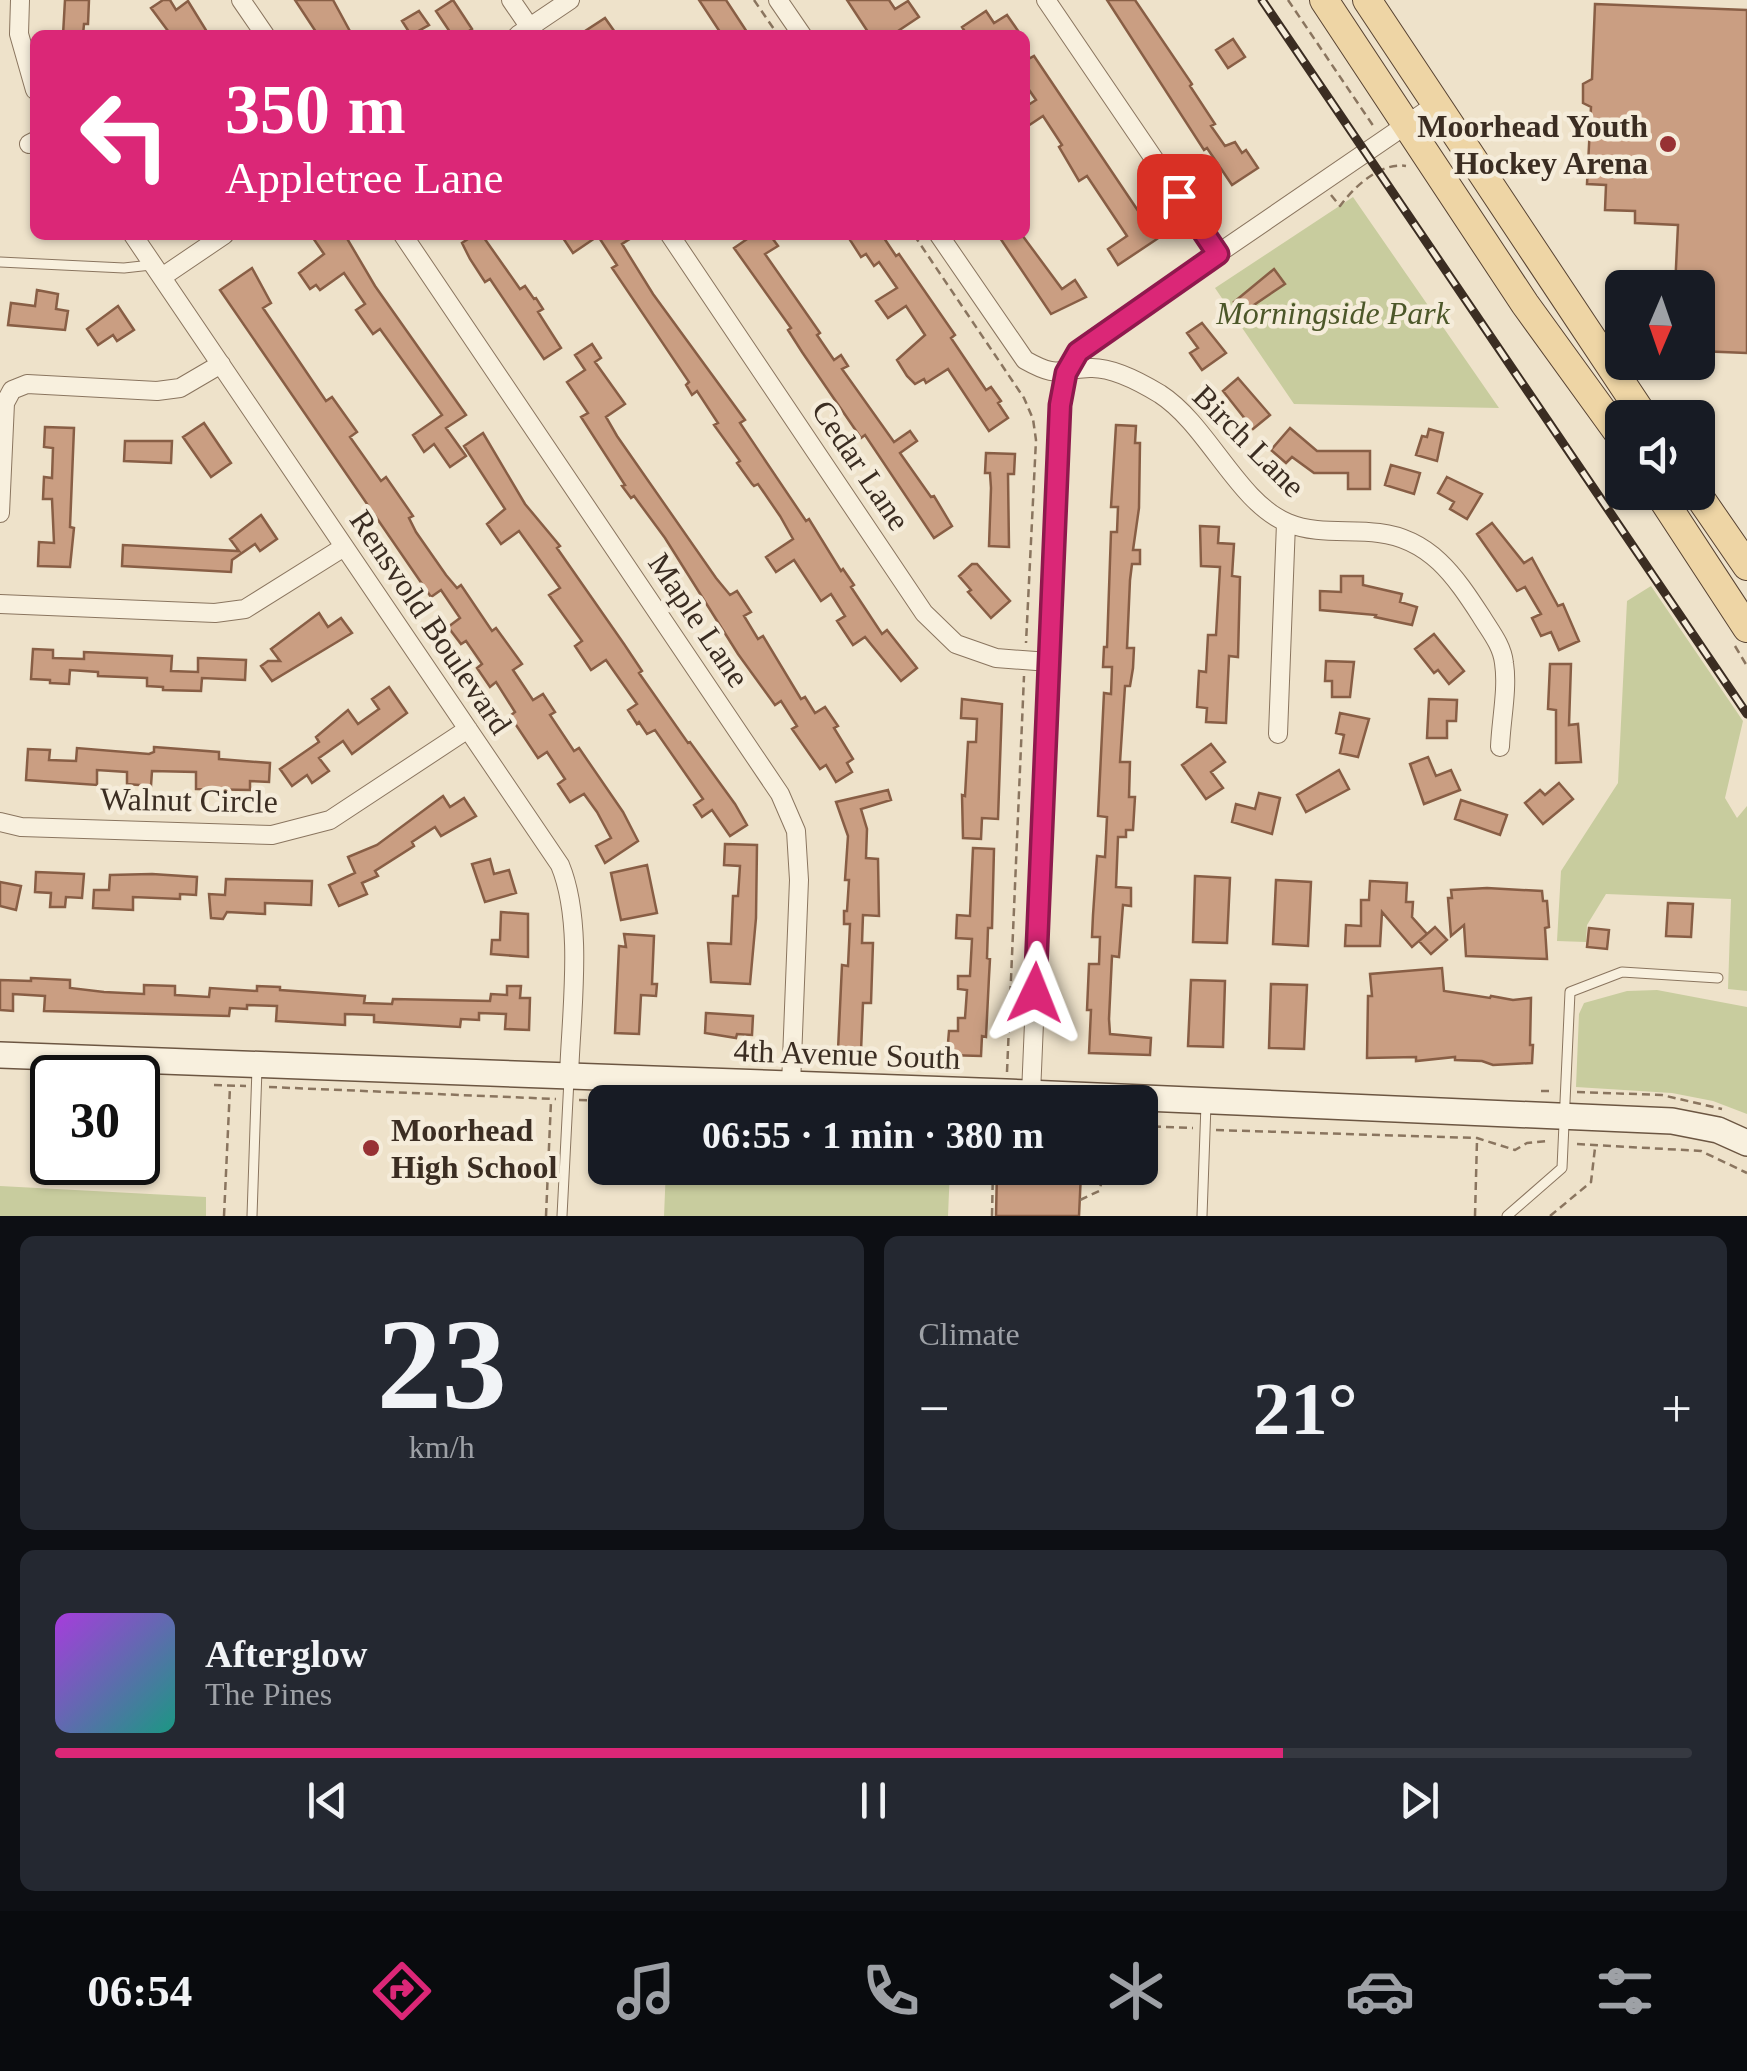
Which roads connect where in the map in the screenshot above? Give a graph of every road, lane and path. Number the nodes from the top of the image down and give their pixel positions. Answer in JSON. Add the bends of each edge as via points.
{"nodes":[{"id":1,"x":20,"y":0,"type":"edge"},
{"id":2,"x":240,"y":0,"type":"edge"},
{"id":3,"x":511,"y":0,"type":"edge"},
{"id":4,"x":570,"y":0,"type":"edge"},
{"id":5,"x":754,"y":0,"type":"edge"},
{"id":6,"x":778,"y":0,"type":"edge"},
{"id":7,"x":1046,"y":0,"type":"edge"},
{"id":8,"x":1288,"y":0,"type":"edge"},
{"id":9,"x":1324,"y":0,"type":"edge"},
{"id":10,"x":1368,"y":0,"type":"edge"},
{"id":11,"x":261,"y":30,"type":"edge"},
{"id":12,"x":527,"y":30,"type":"edge"},
{"id":13,"x":531,"y":30,"type":"edge"},
{"id":14,"x":775,"y":30,"type":"edge"},
{"id":15,"x":799,"y":30,"type":"edge"},
{"id":16,"x":30,"y":72,"type":"edge"},
{"id":17,"x":1438,"y":104,"type":"junction"},
{"id":18,"x":1370,"y":121,"type":"dead end"},
{"id":19,"x":1408,"y":124,"type":"junction"},
{"id":20,"x":1416,"y":178,"type":"dead end"},
{"id":21,"x":1340,"y":206,"type":"dead end"},
{"id":22,"x":136,"y":240,"type":"edge"},
{"id":23,"x":215,"y":240,"type":"edge"},
{"id":24,"x":405,"y":240,"type":"edge"},
{"id":25,"x":673,"y":240,"type":"edge"},
{"id":26,"x":942,"y":240,"type":"edge"},
{"id":27,"x":1218,"y":254,"type":"junction"},
{"id":28,"x":0,"y":262,"type":"edge"},
{"id":29,"x":158,"y":271,"type":"junction"},
{"id":30,"x":1604,"y":356,"type":"junction"},
{"id":31,"x":220,"y":364,"type":"junction"},
{"id":32,"x":1066,"y":373,"type":"junction"},
{"id":33,"x":1576,"y":374,"type":"junction"},
{"id":34,"x":1634,"y":400,"type":"edge"},
{"id":35,"x":1605,"y":414,"type":"edge"},
{"id":36,"x":1670,"y":510,"type":"edge"},
{"id":37,"x":1708,"y":510,"type":"edge"},
{"id":38,"x":0,"y":513,"type":"edge"},
{"id":39,"x":1286,"y":523,"type":"junction"},
{"id":40,"x":344,"y":547,"type":"junction"},
{"id":41,"x":1747,"y":566,"type":"edge"},
{"id":42,"x":0,"y":604,"type":"edge"},
{"id":43,"x":1747,"y":628,"type":"edge"},
{"id":44,"x":1049,"y":662,"type":"junction"},
{"id":45,"x":468,"y":728,"type":"junction"},
{"id":46,"x":1278,"y":734,"type":"dead end"},
{"id":47,"x":1500,"y":746,"type":"dead end"},
{"id":48,"x":0,"y":822,"type":"edge"},
{"id":49,"x":1718,"y":978,"type":"dead end"},
{"id":50,"x":0,"y":1056,"type":"edge"},
{"id":51,"x":256,"y":1076,"type":"junction"},
{"id":52,"x":211,"y":1085,"type":"dead end"},
{"id":53,"x":791,"y":1085,"type":"edge"},
{"id":54,"x":1031,"y":1085,"type":"edge"},
{"id":55,"x":230,"y":1086,"type":"junction"},
{"id":56,"x":568,"y":1088,"type":"junction"},
{"id":57,"x":588,"y":1088,"type":"edge"},
{"id":58,"x":588,"y":1092,"type":"edge"},
{"id":59,"x":551,"y":1099,"type":"junction"},
{"id":60,"x":1158,"y":1099,"type":"edge"},
{"id":61,"x":1206,"y":1101,"type":"junction"},
{"id":62,"x":1564,"y":1116,"type":"junction"},
{"id":63,"x":1158,"y":1127,"type":"edge"},
{"id":64,"x":1205,"y":1129,"type":"junction"},
{"id":65,"x":1718,"y":1130,"type":"junction"},
{"id":66,"x":1747,"y":1135,"type":"edge"},
{"id":67,"x":1478,"y":1138,"type":"junction"},
{"id":68,"x":1563,"y":1142,"type":"junction"},
{"id":69,"x":1747,"y":1143,"type":"edge"},
{"id":70,"x":1595,"y":1146,"type":"junction"},
{"id":71,"x":1747,"y":1173,"type":"edge"},
{"id":72,"x":993,"y":1185,"type":"edge"},
{"id":73,"x":1100,"y":1185,"type":"edge"},
{"id":74,"x":1080,"y":1200,"type":"dead end"},
{"id":75,"x":224,"y":1216,"type":"edge"},
{"id":76,"x":252,"y":1216,"type":"edge"},
{"id":77,"x":546,"y":1216,"type":"edge"},
{"id":78,"x":562,"y":1216,"type":"edge"},
{"id":79,"x":992,"y":1216,"type":"edge"},
{"id":80,"x":1202,"y":1216,"type":"edge"},
{"id":81,"x":1475,"y":1216,"type":"edge"},
{"id":82,"x":1507,"y":1216,"type":"edge"},
{"id":83,"x":1550,"y":1216,"type":"edge"}],
"edges":[{"from":1,"to":16,"type":"street","via":[[19,34]]},
{"from":2,"to":11,"type":"street"},
{"from":3,"to":12,"type":"street"},
{"from":4,"to":13,"type":"street"},
{"from":5,"to":14,"type":"path"},
{"from":6,"to":15,"type":"street"},
{"from":7,"to":27,"type":"street"},
{"from":8,"to":18,"type":"path"},
{"from":9,"to":19,"type":"main road"},
{"from":10,"to":17,"type":"main road"},
{"from":17,"to":19,"type":"street"},
{"from":17,"to":30,"type":"main road"},
{"from":19,"to":27,"type":"street"},
{"from":19,"to":33,"type":"main road"},
{"from":20,"to":21,"type":"path","via":[[1405,165],[1393,164]]},
{"from":22,"to":29,"type":"street","name":"Rensvold Boulevard"},
{"from":23,"to":29,"type":"street"},
{"from":24,"to":53,"type":"street","name":"Maple Lane","via":[[780,794],[796,831],[799,880]]},
{"from":25,"to":44,"type":"street","name":"Cedar Lane","via":[[924,613],[956,644],[996,658]]},
{"from":26,"to":32,"type":"street","name":"Birch Lane","via":[[1025,360]]},
{"from":27,"to":32,"type":"street","via":[[1093,339]]},
{"from":28,"to":29,"type":"lane"},
{"from":29,"to":31,"type":"street","name":"Rensvold Boulevard"},
{"from":30,"to":33,"type":"street"},
{"from":30,"to":34,"type":"main road"},
{"from":31,"to":38,"type":"street","via":[[180,388],[26,384],[12,390],[5,403]]},
{"from":31,"to":40,"type":"street","name":"Rensvold Boulevard"},
{"from":32,"to":39,"type":"street","name":"Birch Lane","via":[[1111,371],[1160,394]]},
{"from":32,"to":44,"type":"street"},
{"from":33,"to":35,"type":"main road"},
{"from":36,"to":43,"type":"main road"},
{"from":37,"to":41,"type":"main road"},
{"from":39,"to":46,"type":"street"},
{"from":39,"to":47,"type":"street","name":"Birch Lane","via":[[1380,533],[1436,556],[1499,644]]},
{"from":40,"to":42,"type":"street","via":[[245,609]]},
{"from":40,"to":45,"type":"street","name":"Rensvold Boulevard"},
{"from":44,"to":54,"type":"street"},
{"from":45,"to":48,"type":"street","name":"Walnut Circle","via":[[330,820],[272,836]]},
{"from":45,"to":56,"type":"street","name":"Rensvold Boulevard","via":[[571,891]]},
{"from":49,"to":62,"type":"lane","via":[[1622,972],[1570,992]]},
{"from":50,"to":51,"type":"street","name":"4th Avenue South"},
{"from":51,"to":55,"type":"path"},
{"from":51,"to":56,"type":"street","name":"4th Avenue South"},
{"from":51,"to":59,"type":"path"},
{"from":51,"to":76,"type":"lane"},
{"from":52,"to":55,"type":"path"},
{"from":55,"to":75,"type":"path"},
{"from":56,"to":57,"type":"street","name":"4th Avenue South"},
{"from":56,"to":58,"type":"path"},
{"from":56,"to":59,"type":"path"},
{"from":56,"to":78,"type":"lane"},
{"from":59,"to":77,"type":"path"},
{"from":60,"to":61,"type":"street","name":"4th Avenue South"},
{"from":61,"to":62,"type":"street","name":"4th Avenue South"},
{"from":61,"to":64,"type":"lane"},
{"from":62,"to":65,"type":"street","name":"4th Avenue South"},
{"from":62,"to":68,"type":"lane"},
{"from":63,"to":64,"type":"path"},
{"from":64,"to":67,"type":"path"},
{"from":64,"to":80,"type":"lane"},
{"from":65,"to":66,"type":"street"},
{"from":65,"to":69,"type":"street","name":"4th Avenue South"},
{"from":67,"to":68,"type":"path","via":[[1515,1150]]},
{"from":67,"to":81,"type":"path"},
{"from":68,"to":70,"type":"path"},
{"from":68,"to":82,"type":"lane","via":[[1562,1168]]},
{"from":70,"to":71,"type":"path","via":[[1701,1151]]},
{"from":70,"to":83,"type":"path","via":[[1591,1182]]},
{"from":72,"to":79,"type":"path"},
{"from":73,"to":74,"type":"path"}]}
